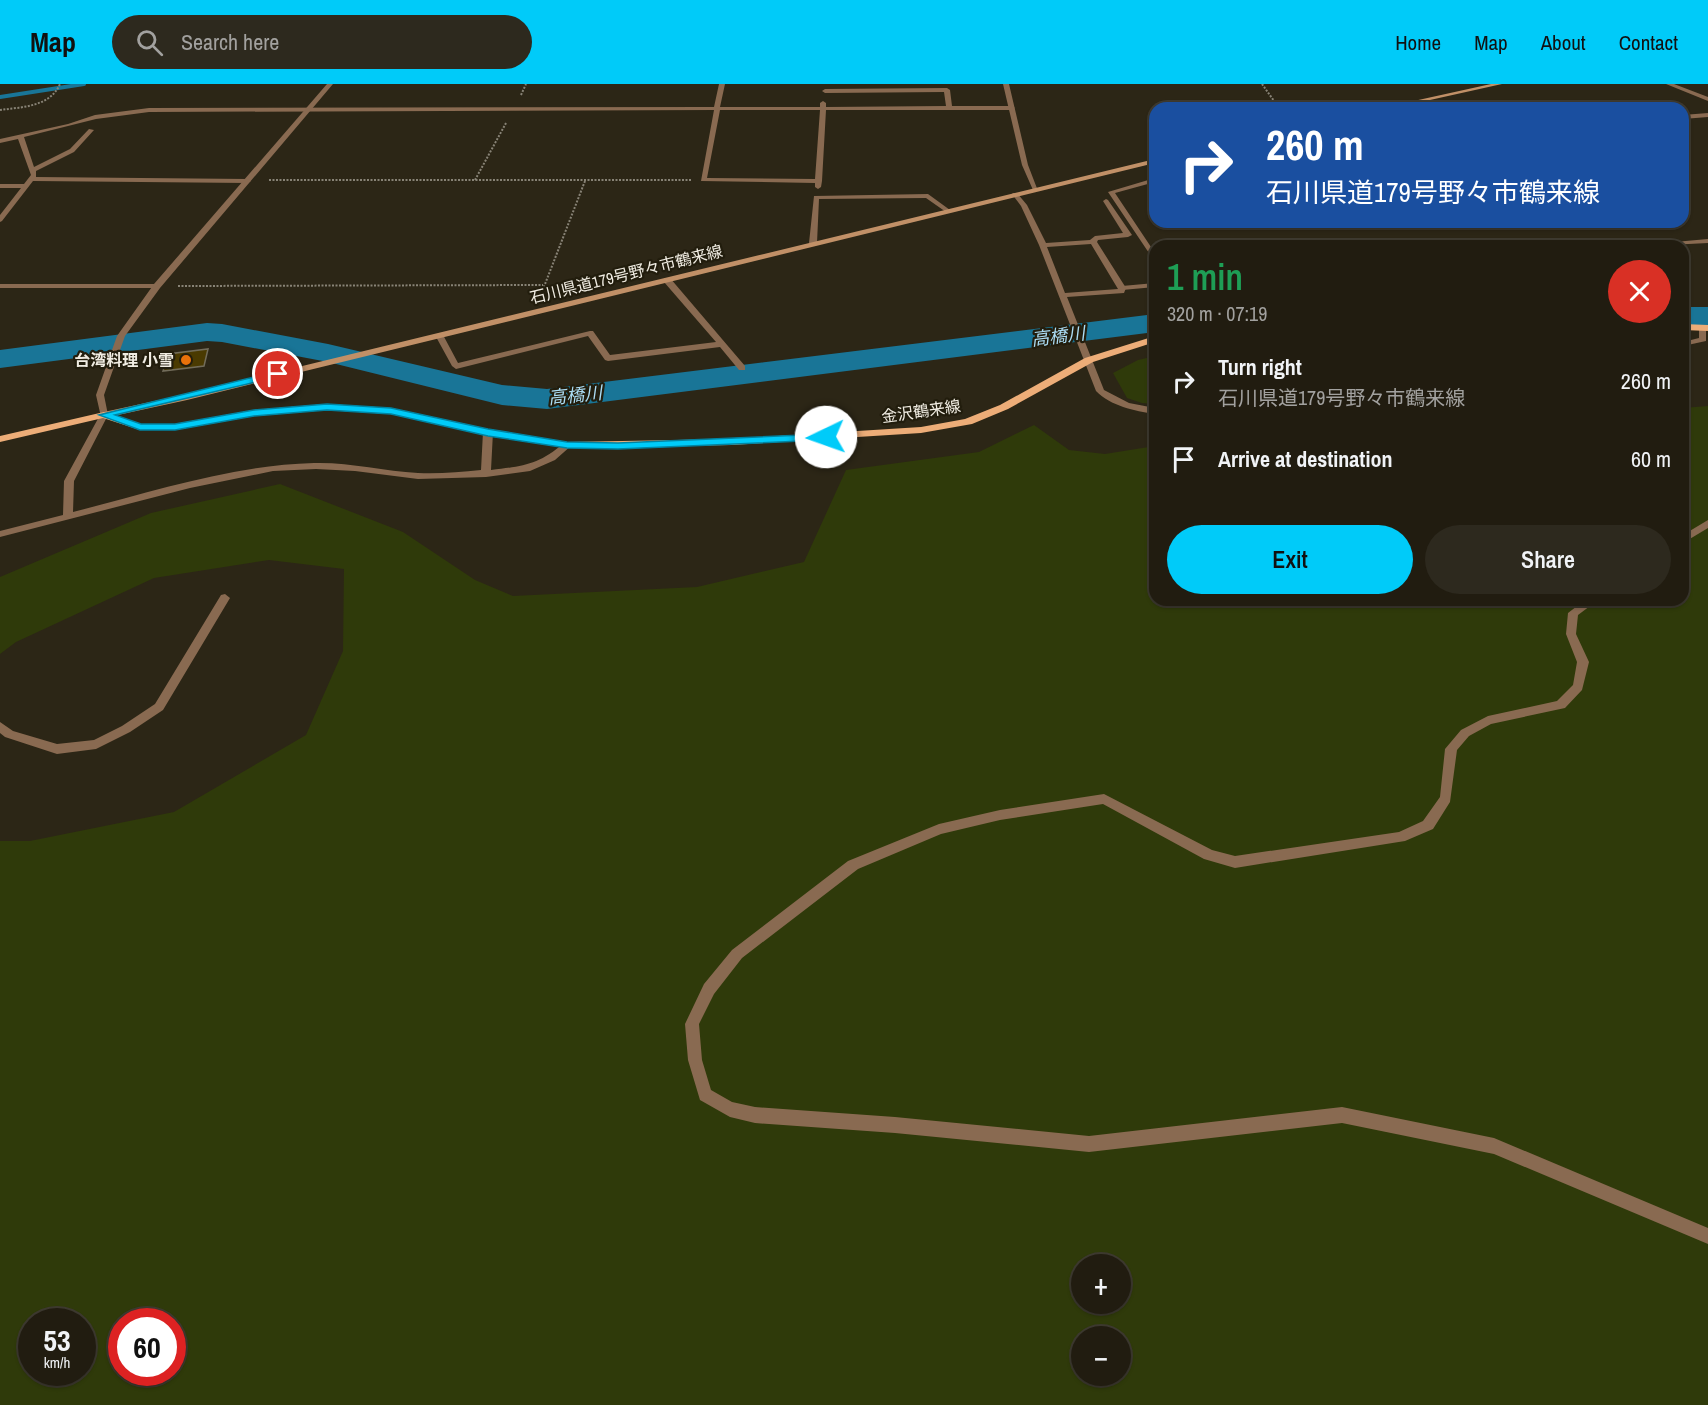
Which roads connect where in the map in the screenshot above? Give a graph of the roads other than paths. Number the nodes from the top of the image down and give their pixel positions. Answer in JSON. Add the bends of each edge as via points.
{"nodes":[{"id":1,"x":330,"y":84,"type":"edge"},
{"id":2,"x":722,"y":84,"type":"edge"},
{"id":3,"x":1006,"y":84,"type":"edge"},
{"id":4,"x":1499,"y":84,"type":"edge"},
{"id":5,"x":1669,"y":84,"type":"edge"},
{"id":6,"x":825,"y":87,"type":"edge"},
{"id":7,"x":1708,"y":99,"type":"edge"},
{"id":8,"x":1414,"y":102,"type":"edge"},
{"id":9,"x":1012,"y":108,"type":"junction"},
{"id":10,"x":311,"y":109,"type":"junction"},
{"id":11,"x":717,"y":109,"type":"junction"},
{"id":12,"x":949,"y":109,"type":"junction"},
{"id":13,"x":822,"y":110,"type":"junction"},
{"id":14,"x":1708,"y":115,"type":"edge"},
{"id":15,"x":1689,"y":117,"type":"edge"},
{"id":16,"x":91,"y":130,"type":"dead end"},
{"id":17,"x":21,"y":137,"type":"junction"},
{"id":18,"x":0,"y":141,"type":"edge"},
{"id":19,"x":1149,"y":162,"type":"edge"},
{"id":20,"x":32,"y":170,"type":"junction"},
{"id":21,"x":31,"y":179,"type":"junction"},
{"id":22,"x":248,"y":180,"type":"junction"},
{"id":23,"x":819,"y":181,"type":"junction"},
{"id":24,"x":1149,"y":182,"type":"edge"},
{"id":25,"x":0,"y":186,"type":"edge"},
{"id":26,"x":25,"y":186,"type":"junction"},
{"id":27,"x":1036,"y":190,"type":"junction"},
{"id":28,"x":1015,"y":194,"type":"junction"},
{"id":29,"x":816,"y":197,"type":"junction"},
{"id":30,"x":1106,"y":201,"type":"dead end"},
{"id":31,"x":948,"y":211,"type":"junction"},
{"id":32,"x":0,"y":220,"type":"edge"},
{"id":33,"x":1708,"y":242,"type":"edge"},
{"id":34,"x":813,"y":243,"type":"junction"},
{"id":35,"x":1093,"y":243,"type":"junction"},
{"id":36,"x":1689,"y":243,"type":"edge"},
{"id":37,"x":1043,"y":245,"type":"junction"},
{"id":38,"x":1149,"y":249,"type":"edge"},
{"id":39,"x":667,"y":280,"type":"junction"},
{"id":40,"x":0,"y":286,"type":"edge"},
{"id":41,"x":157,"y":286,"type":"junction"},
{"id":42,"x":1149,"y":286,"type":"edge"},
{"id":43,"x":1122,"y":288,"type":"junction"},
{"id":44,"x":1064,"y":295,"type":"junction"},
{"id":45,"x":1689,"y":327,"type":"edge"},
{"id":46,"x":1705,"y":328,"type":"edge"},
{"id":47,"x":439,"y":335,"type":"junction"},
{"id":48,"x":1149,"y":341,"type":"edge"},
{"id":49,"x":1689,"y":343,"type":"edge"},
{"id":50,"x":722,"y":344,"type":"junction"},
{"id":51,"x":1089,"y":360,"type":"junction"},
{"id":52,"x":742,"y":368,"type":"dead end"},
{"id":53,"x":1149,"y":410,"type":"edge"},
{"id":54,"x":104,"y":415,"type":"junction"},
{"id":55,"x":488,"y":432,"type":"junction"},
{"id":56,"x":0,"y":439,"type":"edge"},
{"id":57,"x":567,"y":445,"type":"junction"},
{"id":58,"x":486,"y":474,"type":"junction"},
{"id":59,"x":68,"y":517,"type":"junction"},
{"id":60,"x":1708,"y":523,"type":"edge"},
{"id":61,"x":0,"y":534,"type":"edge"},
{"id":62,"x":1689,"y":536,"type":"edge"},
{"id":63,"x":225,"y":598,"type":"dead end"},
{"id":64,"x":1584,"y":606,"type":"edge"},
{"id":65,"x":0,"y":727,"type":"edge"},
{"id":66,"x":1708,"y":1236,"type":"edge"}],
"edges":[{"from":1,"to":10,"type":"street"},
{"from":2,"to":11,"type":"street"},
{"from":3,"to":9,"type":"street"},
{"from":4,"to":8,"type":"main road"},
{"from":5,"to":7,"type":"lane"},
{"from":6,"to":12,"type":"street","via":[[947,90]]},
{"from":6,"to":13,"type":"street"},
{"from":9,"to":12,"type":"street"},
{"from":9,"to":27,"type":"street","via":[[1025,165]]},
{"from":10,"to":11,"type":"street"},
{"from":10,"to":17,"type":"street","via":[[149,110],[95,117]]},
{"from":10,"to":22,"type":"street"},
{"from":11,"to":13,"type":"street"},
{"from":11,"to":23,"type":"street","via":[[703,180]]},
{"from":12,"to":13,"type":"street"},
{"from":13,"to":23,"type":"street"},
{"from":14,"to":15,"type":"lane"},
{"from":16,"to":20,"type":"street","via":[[72,152]]},
{"from":17,"to":18,"type":"street"},
{"from":17,"to":20,"type":"street"},
{"from":19,"to":27,"type":"main road","name":"石川県道179号野々市鶴来線"},
{"from":20,"to":21,"type":"street"},
{"from":21,"to":22,"type":"street"},
{"from":21,"to":26,"type":"street"},
{"from":22,"to":41,"type":"street"},
{"from":23,"to":29,"type":"street"},
{"from":24,"to":38,"type":"lane","via":[[1111,192]]},
{"from":25,"to":26,"type":"street"},
{"from":26,"to":32,"type":"street"},
{"from":27,"to":28,"type":"main road","name":"石川県道179号野々市鶴来線"},
{"from":28,"to":31,"type":"main road","name":"石川県道179号野々市鶴来線"},
{"from":28,"to":37,"type":"street"},
{"from":29,"to":31,"type":"street","via":[[928,196]]},
{"from":29,"to":34,"type":"street"},
{"from":30,"to":35,"type":"street","via":[[1128,235],[1095,238]]},
{"from":31,"to":34,"type":"main road","name":"石川県道179号野々市鶴来線"},
{"from":33,"to":36,"type":"lane"},
{"from":34,"to":39,"type":"main road","name":"石川県道179号野々市鶴来線"},
{"from":35,"to":37,"type":"street"},
{"from":35,"to":43,"type":"street"},
{"from":37,"to":44,"type":"street"},
{"from":39,"to":47,"type":"main road","name":"石川県道179号野々市鶴来線"},
{"from":39,"to":50,"type":"street"},
{"from":40,"to":41,"type":"street"},
{"from":41,"to":54,"type":"street","via":[[120,338],[100,395]]},
{"from":42,"to":43,"type":"lane"},
{"from":43,"to":44,"type":"street"},
{"from":44,"to":51,"type":"street"},
{"from":45,"to":46,"type":"main road"},
{"from":46,"to":49,"type":"street","via":[[1704,339]]},
{"from":47,"to":50,"type":"street","via":[[456,366],[590,333],[608,358]]},
{"from":47,"to":54,"type":"main road","name":"石川県道179号野々市鶴来線"},
{"from":48,"to":51,"type":"main road","name":"金沢鶴来線"},
{"from":50,"to":52,"type":"street"},
{"from":51,"to":53,"type":"street","via":[[1100,391],[1114,401]]},
{"from":51,"to":57,"type":"main road","name":"金沢鶴来線","via":[[1004,408],[968,422],[921,430],[732,442]]},
{"from":54,"to":55,"type":"main road","name":"金沢鶴来線","via":[[140,427],[175,427],[254,413],[327,407],[391,411]]},
{"from":54,"to":56,"type":"main road"},
{"from":54,"to":59,"type":"street","via":[[69,481]]},
{"from":55,"to":57,"type":"main road","name":"金沢鶴来線"},
{"from":55,"to":58,"type":"street"},
{"from":57,"to":58,"type":"street","via":[[552,458],[527,469]]},
{"from":58,"to":59,"type":"street","via":[[418,476],[355,468],[273,468]]},
{"from":59,"to":61,"type":"street"},
{"from":60,"to":62,"type":"street"},
{"from":63,"to":65,"type":"street","via":[[159,707],[126,729],[96,744],[57,749],[9,734]]},
{"from":64,"to":66,"type":"street","via":[[1573,613],[1571,634],[1583,662],[1578,687],[1561,705],[1488,720],[1465,733],[1452,749],[1446,798],[1428,825],[1400,837],[1235,862],[1209,855],[1104,799],[1000,815],[939,830],[853,864],[737,954],[708,989],[692,1024],[695,1060],[705,1095],[755,1115],[1089,1144],[1342,1115],[1494,1146]]}]}
